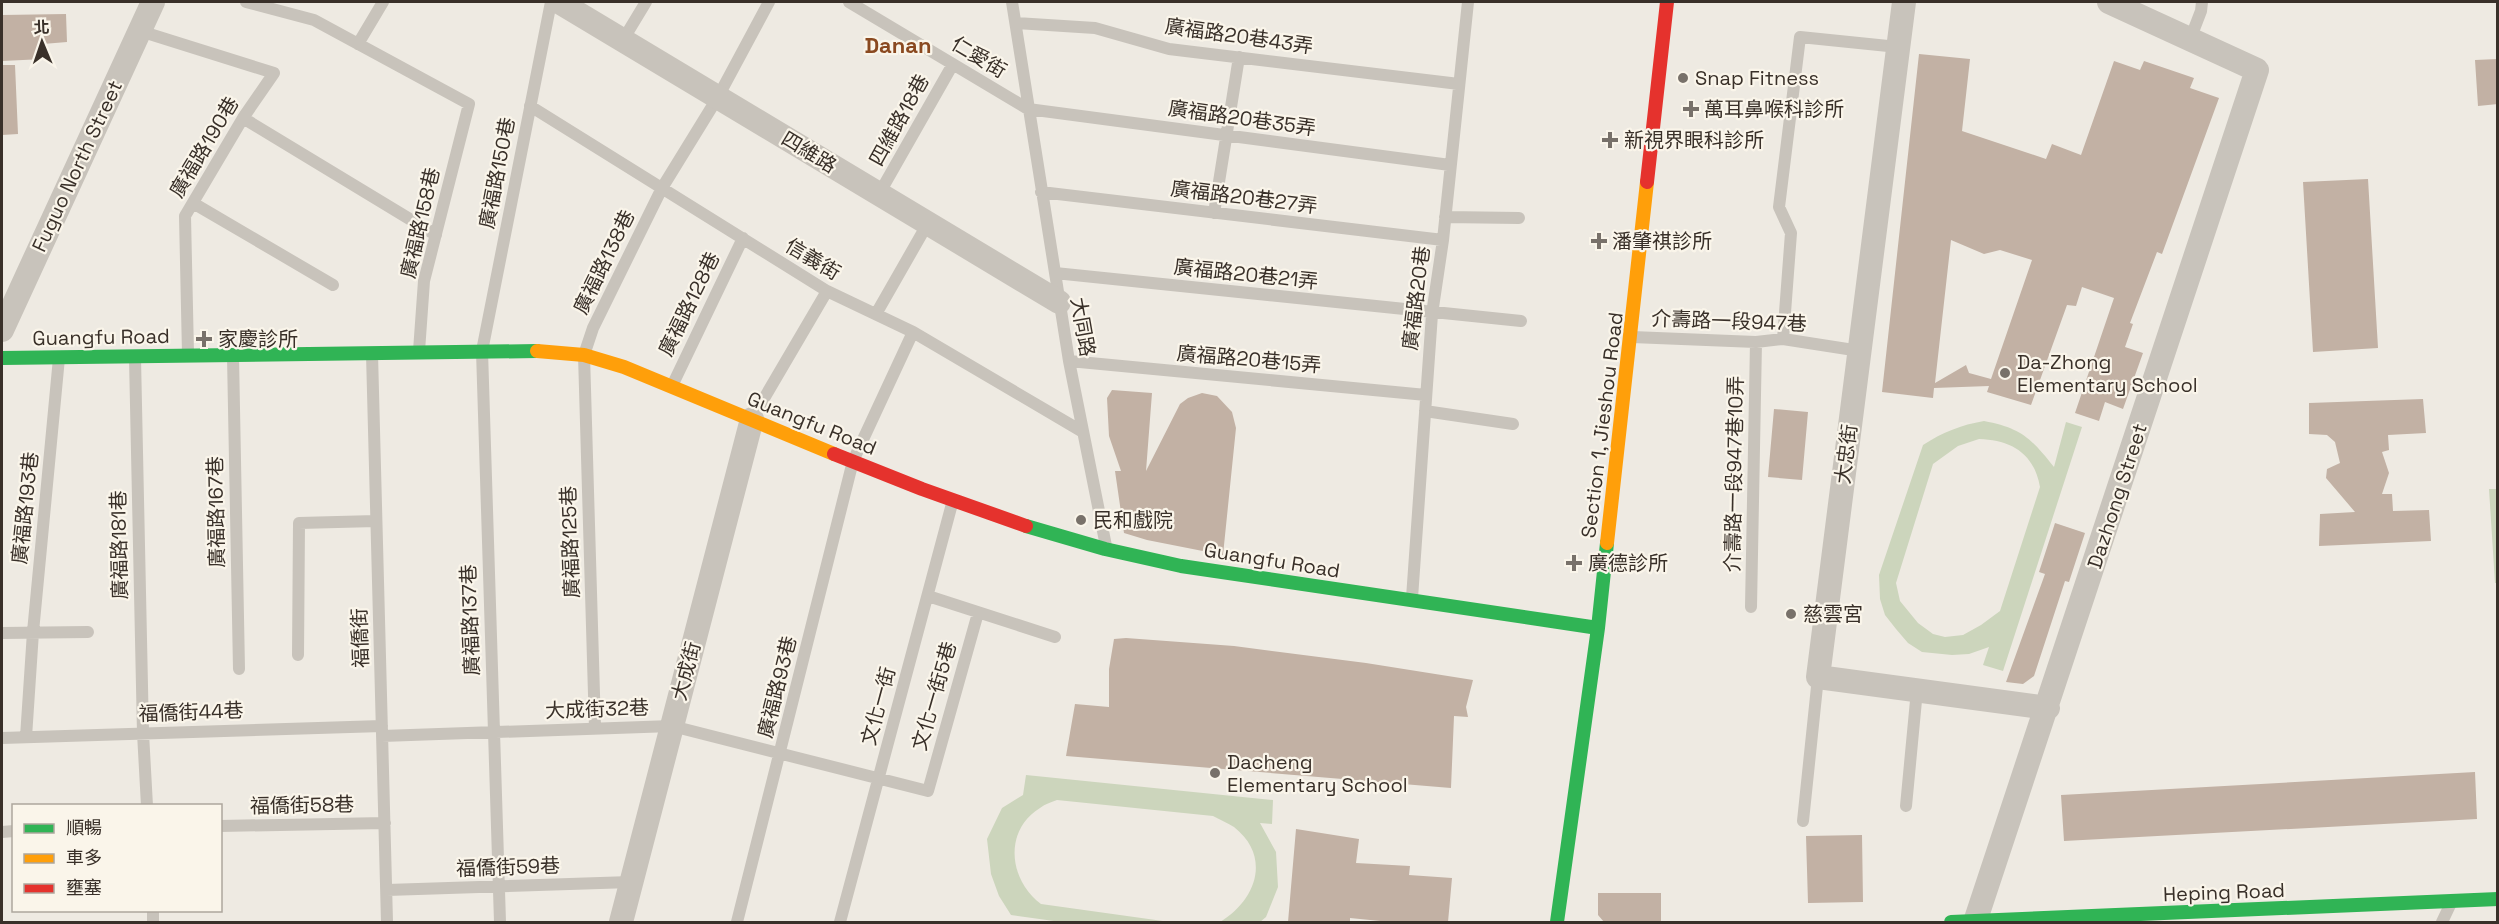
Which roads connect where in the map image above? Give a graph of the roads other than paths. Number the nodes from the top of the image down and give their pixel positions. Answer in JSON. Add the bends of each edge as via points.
{"nodes":[{"id":1,"x":153,"y":2,"type":"edge"},
{"id":2,"x":246,"y":2,"type":"edge"},
{"id":3,"x":383,"y":2,"type":"edge"},
{"id":4,"x":551,"y":2,"type":"edge"},
{"id":5,"x":559,"y":2,"type":"edge"},
{"id":6,"x":646,"y":2,"type":"edge"},
{"id":7,"x":769,"y":2,"type":"edge"},
{"id":8,"x":849,"y":2,"type":"edge"},
{"id":9,"x":1012,"y":2,"type":"edge"},
{"id":10,"x":1468,"y":2,"type":"edge"},
{"id":11,"x":1667,"y":2,"type":"edge"},
{"id":12,"x":1904,"y":2,"type":"edge"},
{"id":13,"x":2109,"y":2,"type":"edge"},
{"id":14,"x":2202,"y":2,"type":"edge"},
{"id":15,"x":1016,"y":23,"type":"junction"},
{"id":16,"x":140,"y":31,"type":"junction"},
{"id":17,"x":2191,"y":38,"type":"junction"},
{"id":18,"x":623,"y":40,"type":"junction"},
{"id":19,"x":358,"y":44,"type":"junction"},
{"id":20,"x":1898,"y":47,"type":"junction"},
{"id":21,"x":1239,"y":57,"type":"junction"},
{"id":22,"x":953,"y":64,"type":"junction"},
{"id":23,"x":1459,"y":84,"type":"junction"},
{"id":24,"x":718,"y":97,"type":"junction"},
{"id":25,"x":530,"y":106,"type":"junction"},
{"id":26,"x":1028,"y":109,"type":"junction"},
{"id":27,"x":243,"y":118,"type":"junction"},
{"id":28,"x":1225,"y":135,"type":"junction"},
{"id":29,"x":1450,"y":165,"type":"junction"},
{"id":30,"x":662,"y":188,"type":"junction"},
{"id":31,"x":1041,"y":192,"type":"junction"},
{"id":32,"x":879,"y":194,"type":"junction"},
{"id":33,"x":193,"y":203,"type":"junction"},
{"id":34,"x":1214,"y":213,"type":"junction"},
{"id":35,"x":1445,"y":217,"type":"junction"},
{"id":36,"x":1520,"y":218,"type":"dead end"},
{"id":37,"x":927,"y":223,"type":"junction"},
{"id":38,"x":436,"y":235,"type":"junction"},
{"id":39,"x":743,"y":238,"type":"junction"},
{"id":40,"x":1443,"y":240,"type":"junction"},
{"id":41,"x":1055,"y":273,"type":"junction"},
{"id":42,"x":333,"y":285,"type":"dead end"},
{"id":43,"x":827,"y":291,"type":"junction"},
{"id":44,"x":1059,"y":302,"type":"junction"},
{"id":45,"x":876,"y":314,"type":"junction"},
{"id":46,"x":1432,"y":314,"type":"junction"},
{"id":47,"x":1521,"y":321,"type":"dead end"},
{"id":48,"x":2,"y":330,"type":"edge"},
{"id":49,"x":913,"y":332,"type":"junction"},
{"id":50,"x":1632,"y":337,"type":"junction"},
{"id":51,"x":1783,"y":339,"type":"junction"},
{"id":52,"x":1756,"y":342,"type":"junction"},
{"id":53,"x":482,"y":351,"type":"junction"},
{"id":54,"x":1860,"y":351,"type":"junction"},
{"id":55,"x":372,"y":353,"type":"junction"},
{"id":56,"x":419,"y":353,"type":"junction"},
{"id":57,"x":233,"y":355,"type":"junction"},
{"id":58,"x":584,"y":355,"type":"junction"},
{"id":59,"x":60,"y":356,"type":"junction"},
{"id":60,"x":135,"y":356,"type":"junction"},
{"id":61,"x":188,"y":356,"type":"junction"},
{"id":62,"x":2,"y":358,"type":"edge"},
{"id":63,"x":1069,"y":361,"type":"junction"},
{"id":64,"x":671,"y":387,"type":"junction"},
{"id":65,"x":1426,"y":395,"type":"junction"},
{"id":66,"x":1425,"y":411,"type":"junction"},
{"id":67,"x":752,"y":419,"type":"junction"},
{"id":68,"x":1513,"y":424,"type":"dead end"},
{"id":69,"x":1083,"y":432,"type":"junction"},
{"id":70,"x":853,"y":461,"type":"junction"},
{"id":71,"x":954,"y":499,"type":"junction"},
{"id":72,"x":376,"y":521,"type":"junction"},
{"id":73,"x":1107,"y":550,"type":"junction"},
{"id":74,"x":928,"y":596,"type":"junction"},
{"id":75,"x":1412,"y":599,"type":"junction"},
{"id":76,"x":1751,"y":607,"type":"dead end"},
{"id":77,"x":978,"y":613,"type":"junction"},
{"id":78,"x":1599,"y":628,"type":"junction"},
{"id":79,"x":33,"y":632,"type":"junction"},
{"id":80,"x":87,"y":632,"type":"dead end"},
{"id":81,"x":2,"y":633,"type":"edge"},
{"id":82,"x":1055,"y":637,"type":"dead end"},
{"id":83,"x":298,"y":655,"type":"dead end"},
{"id":84,"x":239,"y":669,"type":"dead end"},
{"id":85,"x":1818,"y":676,"type":"junction"},
{"id":86,"x":1917,"y":690,"type":"junction"},
{"id":87,"x":2048,"y":708,"type":"junction"},
{"id":88,"x":672,"y":726,"type":"junction"},
{"id":89,"x":595,"y":728,"type":"junction"},
{"id":90,"x":382,"y":731,"type":"junction"},
{"id":91,"x":493,"y":732,"type":"junction"},
{"id":92,"x":143,"y":733,"type":"junction"},
{"id":93,"x":26,"y":737,"type":"junction"},
{"id":94,"x":2,"y":738,"type":"edge"},
{"id":95,"x":780,"y":754,"type":"junction"},
{"id":96,"x":879,"y":778,"type":"junction"},
{"id":97,"x":928,"y":791,"type":"joint"},
{"id":98,"x":147,"y":804,"type":"edge"},
{"id":99,"x":1906,"y":806,"type":"dead end"},
{"id":100,"x":1803,"y":821,"type":"dead end"},
{"id":101,"x":385,"y":823,"type":"junction"},
{"id":102,"x":222,"y":826,"type":"edge"},
{"id":103,"x":631,"y":882,"type":"junction"},
{"id":104,"x":499,"y":887,"type":"junction"},
{"id":105,"x":387,"y":890,"type":"junction"},
{"id":106,"x":2498,"y":899,"type":"edge"},
{"id":107,"x":2451,"y":902,"type":"junction"},
{"id":108,"x":387,"y":922,"type":"edge"},
{"id":109,"x":500,"y":922,"type":"edge"},
{"id":110,"x":621,"y":922,"type":"edge"},
{"id":111,"x":737,"y":922,"type":"edge"},
{"id":112,"x":840,"y":922,"type":"edge"},
{"id":113,"x":1557,"y":922,"type":"edge"},
{"id":114,"x":1967,"y":922,"type":"edge"},
{"id":115,"x":2442,"y":922,"type":"edge"}],
"edges":[{"from":1,"to":16,"type":"street","name":"Fuguo North Street"},
{"from":2,"to":19,"type":"lane","via":[[314,20]]},
{"from":3,"to":19,"type":"lane"},
{"from":4,"to":25,"type":"lane","name":"廣福路150巷"},
{"from":5,"to":18,"type":"street","name":"四維路"},
{"from":6,"to":18,"type":"lane"},
{"from":7,"to":24,"type":"lane","name":"廣福路138巷"},
{"from":8,"to":22,"type":"lane","name":"仁愛街"},
{"from":9,"to":15,"type":"lane","name":"大同路"},
{"from":10,"to":23,"type":"lane","name":"廣福路20巷"},
{"from":11,"to":50,"type":"street","name":"Section 1, Jieshou Road"},
{"from":12,"to":20,"type":"street","name":"大忠街"},
{"from":13,"to":17,"type":"street"},
{"from":14,"to":17,"type":"lane"},
{"from":15,"to":21,"type":"lane","name":"廣福路20巷43弄","via":[[1095,27],[1169,49]]},
{"from":15,"to":26,"type":"lane","name":"大同路"},
{"from":16,"to":27,"type":"lane","name":"廣福路190巷","via":[[274,74]]},
{"from":16,"to":48,"type":"street","name":"Fuguo North Street"},
{"from":17,"to":87,"type":"street","name":"Dazhong Street","via":[[2257,70]]},
{"from":18,"to":24,"type":"street","name":"四維路"},
{"from":19,"to":38,"type":"lane","name":"廣福路158巷","via":[[469,104]]},
{"from":20,"to":51,"type":"lane","via":[[1800,37],[1779,207],[1791,233]]},
{"from":20,"to":54,"type":"street","name":"大忠街"},
{"from":21,"to":23,"type":"lane","name":"廣福路20巷43弄"},
{"from":21,"to":28,"type":"lane"},
{"from":22,"to":26,"type":"lane","name":"仁愛街"},
{"from":22,"to":32,"type":"lane","name":"四維路18巷"},
{"from":23,"to":29,"type":"lane","name":"廣福路20巷"},
{"from":24,"to":30,"type":"lane","name":"廣福路138巷"},
{"from":24,"to":32,"type":"street","name":"四維路"},
{"from":25,"to":30,"type":"lane","name":"信義街"},
{"from":25,"to":53,"type":"lane","name":"廣福路150巷"},
{"from":26,"to":28,"type":"lane","name":"廣福路20巷35弄"},
{"from":26,"to":31,"type":"lane","name":"大同路"},
{"from":27,"to":33,"type":"lane","name":"廣福路190巷"},
{"from":27,"to":38,"type":"lane"},
{"from":28,"to":29,"type":"lane","name":"廣福路20巷35弄"},
{"from":28,"to":34,"type":"lane"},
{"from":29,"to":35,"type":"lane","name":"廣福路20巷"},
{"from":30,"to":39,"type":"lane","name":"信義街"},
{"from":30,"to":58,"type":"lane","name":"廣福路138巷","via":[[593,328]]},
{"from":31,"to":34,"type":"lane","name":"廣福路20巷27弄"},
{"from":31,"to":41,"type":"lane","name":"大同路"},
{"from":32,"to":37,"type":"street","name":"四維路"},
{"from":33,"to":42,"type":"lane"},
{"from":33,"to":61,"type":"lane","name":"廣福路190巷","via":[[185,216]]},
{"from":34,"to":40,"type":"lane","name":"廣福路20巷27弄"},
{"from":35,"to":36,"type":"lane"},
{"from":35,"to":40,"type":"lane","name":"廣福路20巷"},
{"from":37,"to":44,"type":"street","name":"四維路"},
{"from":37,"to":45,"type":"lane"},
{"from":38,"to":56,"type":"lane","name":"廣福路158巷","via":[[424,281]]},
{"from":39,"to":43,"type":"lane","name":"信義街"},
{"from":39,"to":64,"type":"lane","name":"廣福路128巷"},
{"from":40,"to":46,"type":"lane","name":"廣福路20巷"},
{"from":41,"to":44,"type":"lane","name":"大同路"},
{"from":41,"to":46,"type":"lane","name":"廣福路20巷21弄"},
{"from":43,"to":45,"type":"lane","name":"信義街"},
{"from":43,"to":67,"type":"lane"},
{"from":44,"to":63,"type":"lane","name":"大同路"},
{"from":45,"to":49,"type":"lane","name":"信義街"},
{"from":46,"to":47,"type":"lane","name":"廣福路20巷21弄"},
{"from":46,"to":65,"type":"lane","name":"廣福路20巷"},
{"from":49,"to":69,"type":"lane","name":"信義街"},
{"from":49,"to":70,"type":"lane","name":"廣福路93巷"},
{"from":50,"to":52,"type":"lane","name":"介壽路一段947巷"},
{"from":50,"to":78,"type":"street","name":"Section 1, Jieshou Road"},
{"from":51,"to":52,"type":"lane","name":"介壽路一段947巷"},
{"from":51,"to":54,"type":"lane","name":"介壽路一段947巷"},
{"from":52,"to":76,"type":"lane","name":"介壽路一段947巷10弄"},
{"from":53,"to":56,"type":"street","name":"Guangfu Road"},
{"from":53,"to":58,"type":"street","name":"Guangfu Road"},
{"from":53,"to":91,"type":"lane","name":"廣福路137巷"},
{"from":54,"to":85,"type":"street","name":"大忠街"},
{"from":55,"to":56,"type":"street","name":"Guangfu Road"},
{"from":55,"to":57,"type":"street","name":"Guangfu Road"},
{"from":55,"to":72,"type":"lane","name":"福僑街"},
{"from":57,"to":61,"type":"street","name":"Guangfu Road"},
{"from":57,"to":84,"type":"lane","name":"廣福路167巷"},
{"from":58,"to":64,"type":"street","name":"Guangfu Road"},
{"from":58,"to":89,"type":"lane","name":"廣福路125巷"},
{"from":59,"to":60,"type":"street","name":"Guangfu Road"},
{"from":59,"to":62,"type":"street","name":"Guangfu Road"},
{"from":59,"to":79,"type":"lane","name":"廣福路193巷"},
{"from":60,"to":61,"type":"street","name":"Guangfu Road"},
{"from":60,"to":92,"type":"lane","name":"廣福路181巷"},
{"from":63,"to":65,"type":"lane","name":"廣福路20巷15弄"},
{"from":63,"to":69,"type":"lane","name":"大同路"},
{"from":64,"to":67,"type":"street","name":"Guangfu Road"},
{"from":65,"to":66,"type":"lane","name":"廣福路20巷"},
{"from":66,"to":68,"type":"lane"},
{"from":66,"to":75,"type":"lane","name":"廣福路20巷"},
{"from":67,"to":70,"type":"street","name":"Guangfu Road"},
{"from":67,"to":88,"type":"street","name":"大成街"},
{"from":69,"to":73,"type":"lane","name":"大同路"},
{"from":70,"to":71,"type":"street","name":"Guangfu Road"},
{"from":70,"to":95,"type":"lane","name":"廣福路93巷"},
{"from":71,"to":73,"type":"street","name":"Guangfu Road"},
{"from":71,"to":74,"type":"lane","name":"文化一街"},
{"from":72,"to":83,"type":"lane","via":[[299,523]]},
{"from":72,"to":90,"type":"lane","name":"福僑街"},
{"from":73,"to":75,"type":"street","name":"Guangfu Road","via":[[1241,577]]},
{"from":74,"to":77,"type":"lane"},
{"from":74,"to":96,"type":"lane","name":"文化一街"},
{"from":75,"to":78,"type":"street","name":"Guangfu Road"},
{"from":77,"to":82,"type":"lane"},
{"from":77,"to":97,"type":"lane","name":"文化一街5巷"},
{"from":78,"to":113,"type":"street","name":"Section 1, Jieshou Road"},
{"from":79,"to":80,"type":"lane"},
{"from":79,"to":81,"type":"lane"},
{"from":79,"to":93,"type":"lane","name":"廣福路193巷"},
{"from":85,"to":86,"type":"street"},
{"from":85,"to":100,"type":"lane"},
{"from":86,"to":87,"type":"street"},
{"from":86,"to":99,"type":"lane"},
{"from":87,"to":114,"type":"street","name":"Dazhong Street"},
{"from":88,"to":89,"type":"lane","name":"大成街32巷"},
{"from":88,"to":95,"type":"lane","name":"大成街32巷"},
{"from":88,"to":103,"type":"street","name":"大成街"},
{"from":89,"to":91,"type":"lane","name":"大成街32巷"},
{"from":90,"to":91,"type":"lane","name":"大成街32巷"},
{"from":90,"to":92,"type":"lane","name":"福僑街44巷"},
{"from":90,"to":101,"type":"lane","name":"福僑街"},
{"from":91,"to":104,"type":"lane","name":"廣福路137巷"},
{"from":92,"to":93,"type":"lane","name":"福僑街44巷"},
{"from":92,"to":98,"type":"lane","name":"廣福路181巷"},
{"from":93,"to":94,"type":"lane","name":"福僑街44巷"},
{"from":95,"to":96,"type":"lane","name":"大成街32巷"},
{"from":95,"to":111,"type":"lane","name":"廣福路93巷"},
{"from":96,"to":97,"type":"lane","name":"大成街32巷"},
{"from":96,"to":112,"type":"lane","name":"文化一街"},
{"from":101,"to":102,"type":"lane","name":"福僑街58巷"},
{"from":101,"to":105,"type":"lane","name":"福僑街"},
{"from":103,"to":104,"type":"lane","name":"福僑街59巷"},
{"from":103,"to":110,"type":"street","name":"大成街"},
{"from":104,"to":105,"type":"lane","name":"福僑街59巷"},
{"from":104,"to":109,"type":"lane","name":"廣福路137巷"},
{"from":105,"to":108,"type":"lane","name":"福僑街"},
{"from":106,"to":107,"type":"street","name":"Heping Road"},
{"from":107,"to":114,"type":"street","name":"Heping Road"},
{"from":107,"to":115,"type":"lane"}]}
